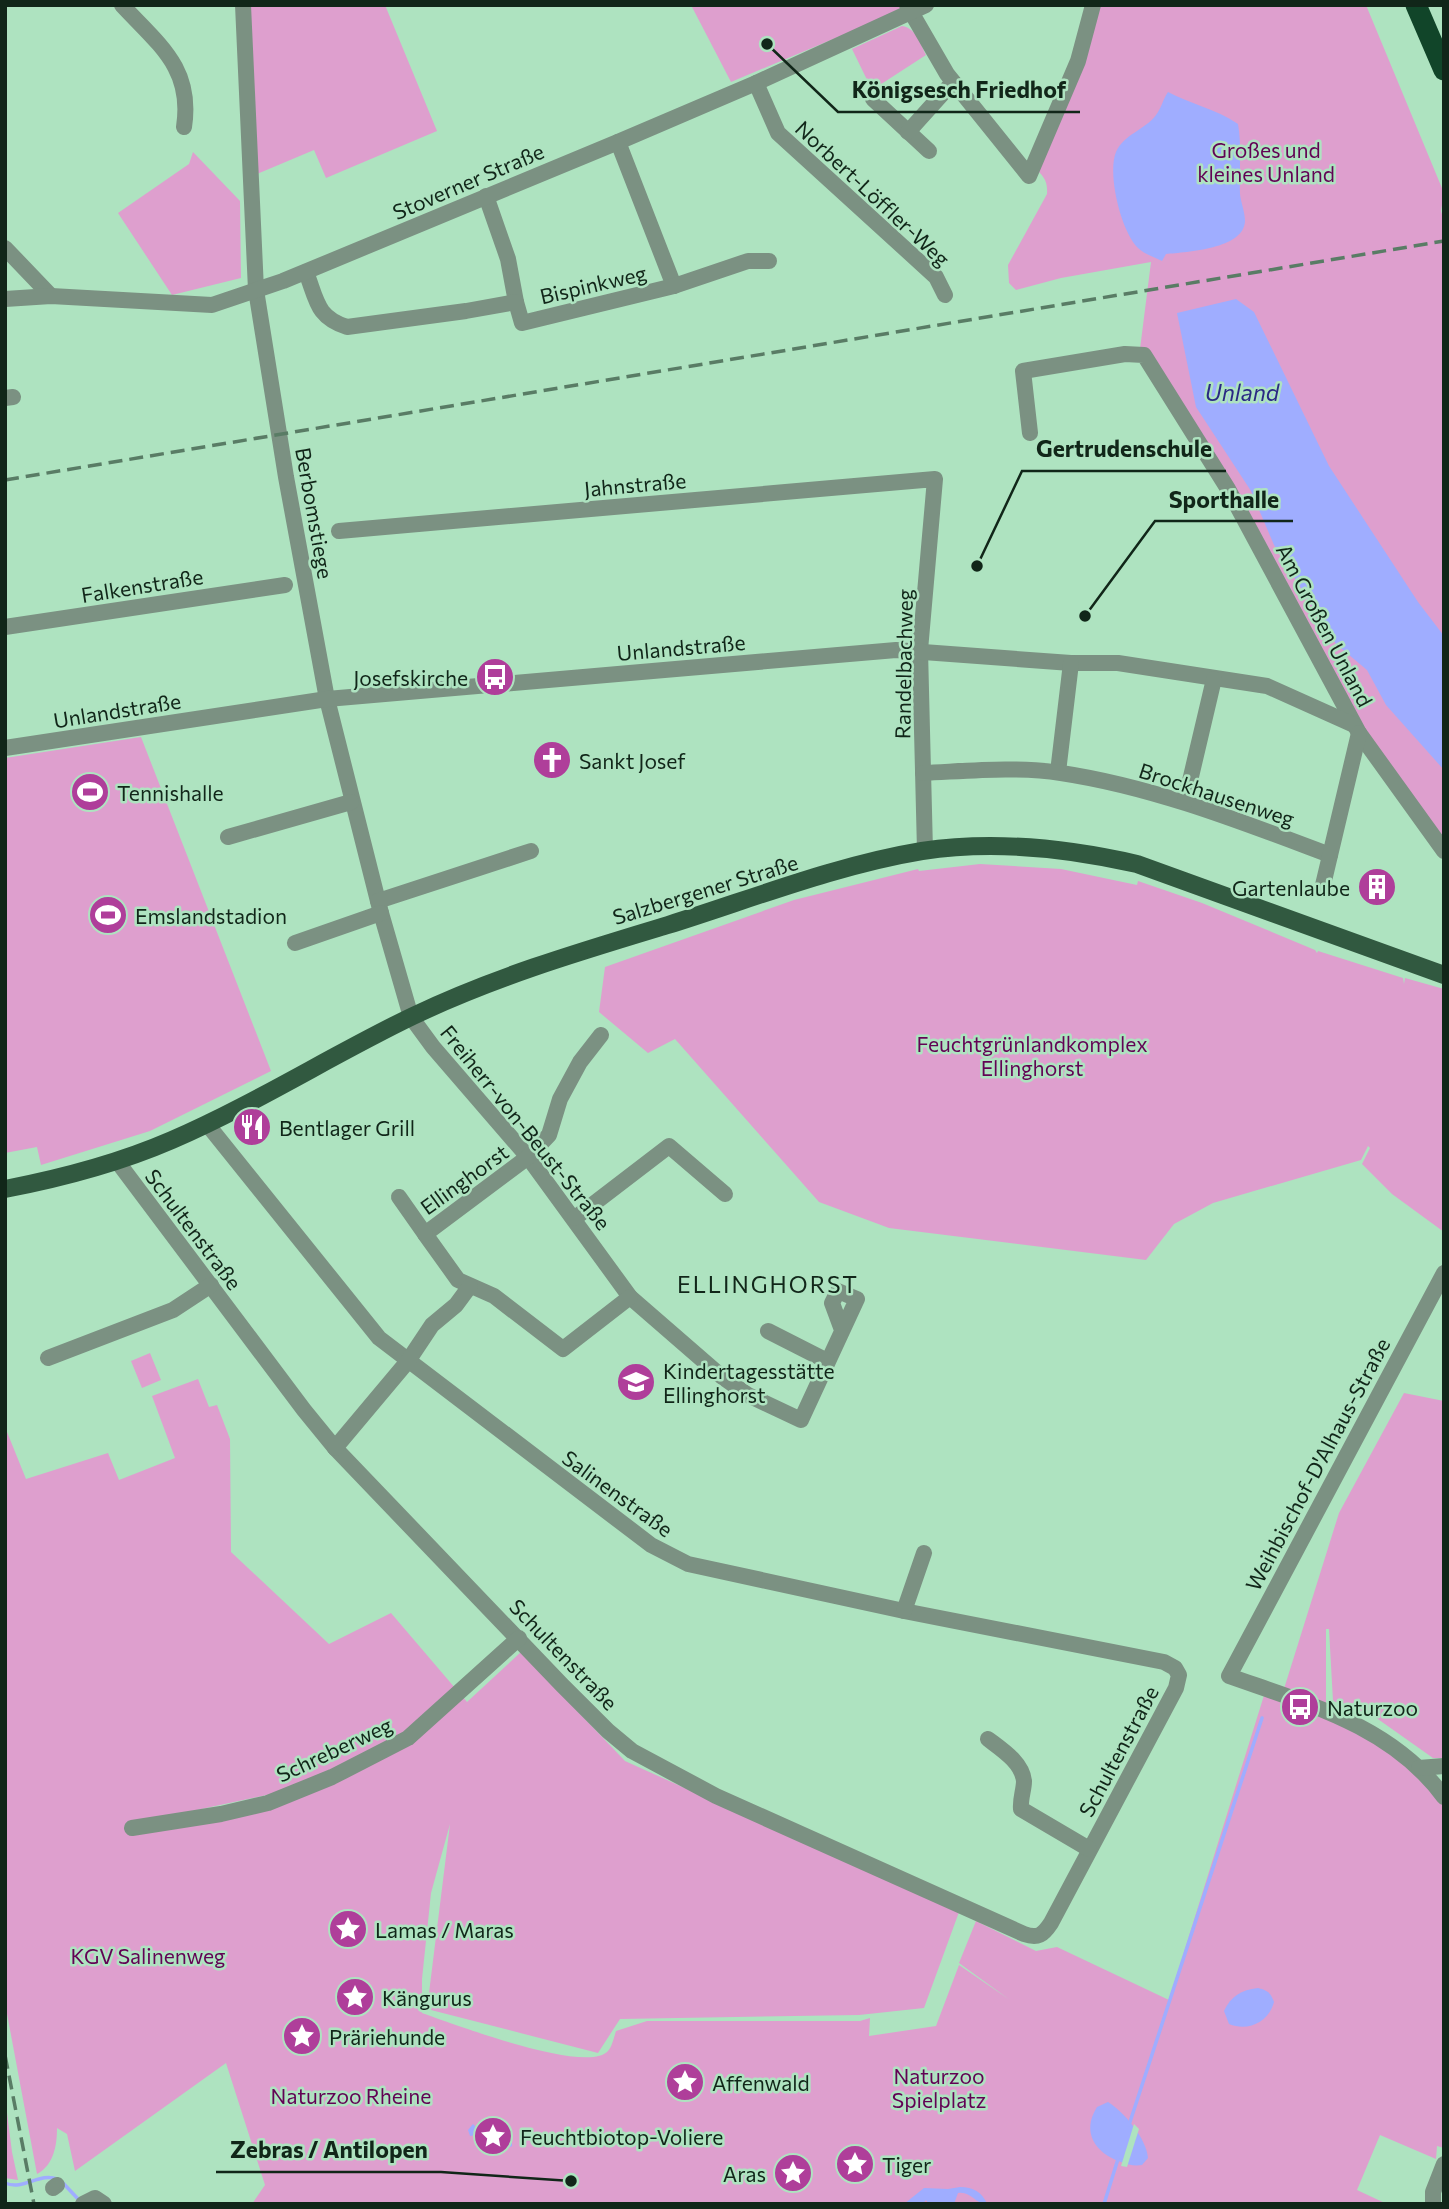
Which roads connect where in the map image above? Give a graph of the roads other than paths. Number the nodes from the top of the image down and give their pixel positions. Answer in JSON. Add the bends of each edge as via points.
{"nodes":[{"id":1,"x":122,"y":5,"type":"edge"},
{"id":2,"x":243,"y":5,"type":"edge"},
{"id":3,"x":1093,"y":5,"type":"edge"},
{"id":4,"x":1416,"y":5,"type":"edge"},
{"id":5,"x":915,"y":8,"type":"edge"},
{"id":6,"x":1444,"y":70,"type":"edge"},
{"id":7,"x":953,"y":82,"type":"junction"},
{"id":8,"x":756,"y":83,"type":"junction"},
{"id":9,"x":873,"y":99,"type":"dead end"},
{"id":10,"x":184,"y":127,"type":"dead end"},
{"id":11,"x":908,"y":132,"type":"junction"},
{"id":12,"x":618,"y":142,"type":"junction"},
{"id":13,"x":929,"y":150,"type":"dead end"},
{"id":14,"x":486,"y":196,"type":"junction"},
{"id":15,"x":5,"y":248,"type":"edge"},
{"id":16,"x":768,"y":261,"type":"dead end"},
{"id":17,"x":306,"y":272,"type":"junction"},
{"id":18,"x":674,"y":286,"type":"junction"},
{"id":19,"x":256,"y":290,"type":"junction"},
{"id":20,"x":946,"y":295,"type":"dead end"},
{"id":21,"x":51,"y":296,"type":"junction"},
{"id":22,"x":5,"y":299,"type":"edge"},
{"id":23,"x":516,"y":302,"type":"junction"},
{"id":24,"x":1030,"y":433,"type":"dead end"},
{"id":25,"x":934,"y":479,"type":"joint"},
{"id":26,"x":339,"y":531,"type":"dead end"},
{"id":27,"x":285,"y":585,"type":"dead end"},
{"id":28,"x":5,"y":627,"type":"edge"},
{"id":29,"x":920,"y":650,"type":"junction"},
{"id":30,"x":1070,"y":663,"type":"junction"},
{"id":31,"x":1214,"y":679,"type":"junction"},
{"id":32,"x":327,"y":699,"type":"junction"},
{"id":33,"x":1357,"y":729,"type":"junction"},
{"id":34,"x":5,"y":748,"type":"edge"},
{"id":35,"x":1058,"y":772,"type":"junction"},
{"id":36,"x":923,"y":773,"type":"junction"},
{"id":37,"x":351,"y":802,"type":"junction"},
{"id":38,"x":1185,"y":802,"type":"junction"},
{"id":39,"x":228,"y":837,"type":"dead end"},
{"id":40,"x":531,"y":851,"type":"dead end"},
{"id":41,"x":925,"y":851,"type":"junction"},
{"id":42,"x":1444,"y":851,"type":"edge"},
{"id":43,"x":1330,"y":855,"type":"junction"},
{"id":44,"x":1323,"y":885,"type":"dead end"},
{"id":45,"x":379,"y":907,"type":"junction"},
{"id":46,"x":295,"y":943,"type":"dead end"},
{"id":47,"x":1444,"y":975,"type":"edge"},
{"id":48,"x":411,"y":1017,"type":"junction"},
{"id":49,"x":601,"y":1035,"type":"dead end"},
{"id":50,"x":207,"y":1124,"type":"junction"},
{"id":51,"x":528,"y":1157,"type":"junction"},
{"id":52,"x":117,"y":1161,"type":"junction"},
{"id":53,"x":5,"y":1189,"type":"edge"},
{"id":54,"x":725,"y":1194,"type":"dead end"},
{"id":55,"x":399,"y":1197,"type":"dead end"},
{"id":56,"x":575,"y":1218,"type":"junction"},
{"id":57,"x":425,"y":1234,"type":"junction"},
{"id":58,"x":1444,"y":1273,"type":"edge"},
{"id":59,"x":211,"y":1284,"type":"junction"},
{"id":60,"x":470,"y":1286,"type":"junction"},
{"id":61,"x":630,"y":1297,"type":"junction"},
{"id":62,"x":842,"y":1330,"type":"dead end"},
{"id":63,"x":768,"y":1331,"type":"dead end"},
{"id":64,"x":48,"y":1358,"type":"dead end"},
{"id":65,"x":408,"y":1361,"type":"junction"},
{"id":66,"x":827,"y":1361,"type":"junction"},
{"id":67,"x":335,"y":1448,"type":"junction"},
{"id":68,"x":923,"y":1553,"type":"dead end"},
{"id":69,"x":904,"y":1611,"type":"junction"},
{"id":70,"x":519,"y":1639,"type":"junction"},
{"id":71,"x":1177,"y":1671,"type":"joint"},
{"id":72,"x":988,"y":1739,"type":"dead end"},
{"id":73,"x":1444,"y":1766,"type":"edge"},
{"id":74,"x":1419,"y":1768,"type":"junction"},
{"id":75,"x":1444,"y":1797,"type":"edge"},
{"id":76,"x":132,"y":1828,"type":"dead end"},
{"id":77,"x":1089,"y":1849,"type":"junction"},
{"id":78,"x":1444,"y":2164,"type":"edge"},
{"id":79,"x":85,"y":2202,"type":"edge"},
{"id":80,"x":104,"y":2204,"type":"edge"},
{"id":81,"x":1433,"y":2204,"type":"edge"}],
"edges":[{"from":1,"to":10,"type":"street","via":[[177,67],[186,91]]},
{"from":2,"to":19,"type":"street","name":"Berbomstiege"},
{"from":3,"to":7,"type":"street","via":[[1078,61],[1029,176]]},
{"from":4,"to":6,"type":"highway"},
{"from":5,"to":7,"type":"street"},
{"from":5,"to":8,"type":"street","name":"Stoverner Straße"},
{"from":7,"to":11,"type":"street"},
{"from":8,"to":12,"type":"street","name":"Stoverner Straße"},
{"from":8,"to":20,"type":"street","name":"Norbert-Löffler-Weg","via":[[778,132],[936,277]]},
{"from":9,"to":11,"type":"street"},
{"from":11,"to":13,"type":"street"},
{"from":12,"to":14,"type":"street","name":"Stoverner Straße"},
{"from":12,"to":18,"type":"street"},
{"from":14,"to":17,"type":"street","name":"Stoverner Straße"},
{"from":14,"to":23,"type":"street","via":[[509,259]]},
{"from":15,"to":21,"type":"street"},
{"from":16,"to":18,"type":"street","name":"Bispinkweg","via":[[748,261]]},
{"from":17,"to":19,"type":"street","name":"Stoverner Straße"},
{"from":17,"to":23,"type":"street","name":"Bispinkweg","via":[[321,313],[347,327]]},
{"from":18,"to":23,"type":"street","name":"Bispinkweg","via":[[522,323]]},
{"from":19,"to":21,"type":"street","name":"Stoverner Straße","via":[[212,305]]},
{"from":19,"to":32,"type":"street","name":"Berbomstiege"},
{"from":21,"to":22,"type":"street","name":"Stoverner Straße"},
{"from":24,"to":33,"type":"street","name":"Am Großen Unland","via":[[1023,371],[1144,355],[1228,489]]},
{"from":25,"to":26,"type":"street","name":"Jahnstraße"},
{"from":25,"to":29,"type":"street","name":"Randelbachweg"},
{"from":27,"to":28,"type":"street","name":"Falkenstraße"},
{"from":29,"to":30,"type":"street","name":"Unlandstraße"},
{"from":29,"to":32,"type":"street","name":"Unlandstraße"},
{"from":29,"to":36,"type":"street","name":"Randelbachweg"},
{"from":30,"to":31,"type":"street","name":"Unlandstraße","via":[[1118,663]]},
{"from":30,"to":35,"type":"street"},
{"from":31,"to":33,"type":"street","name":"Unlandstraße","via":[[1267,687]]},
{"from":31,"to":38,"type":"street"},
{"from":32,"to":34,"type":"street","name":"Unlandstraße"},
{"from":32,"to":37,"type":"street","name":"Berbomstiege"},
{"from":33,"to":42,"type":"street","name":"Am Großen Unland"},
{"from":33,"to":43,"type":"street"},
{"from":35,"to":36,"type":"street","name":"Brockhausenweg"},
{"from":35,"to":38,"type":"street","name":"Brockhausenweg"},
{"from":36,"to":41,"type":"street","name":"Randelbachweg"},
{"from":37,"to":39,"type":"street"},
{"from":37,"to":45,"type":"street","name":"Berbomstiege"},
{"from":38,"to":43,"type":"street","name":"Brockhausenweg"},
{"from":40,"to":45,"type":"street"},
{"from":41,"to":47,"type":"main road","name":"Salzbergener Straße","via":[[971,846],[1053,849],[1137,864]]},
{"from":41,"to":48,"type":"main road","name":"Salzbergener Straße","via":[[841,871],[567,957]]},
{"from":43,"to":44,"type":"street"},
{"from":45,"to":46,"type":"street"},
{"from":45,"to":48,"type":"street","name":"Berbomstiege"},
{"from":48,"to":50,"type":"main road","name":"Salzbergener Straße"},
{"from":48,"to":51,"type":"street","name":"Freiherr-von-Beust-Straße"},
{"from":49,"to":51,"type":"street","name":"Ellinghorst","via":[[559,1099],[549,1135]]},
{"from":50,"to":52,"type":"main road","name":"Salzbergener Straße"},
{"from":50,"to":65,"type":"street","name":"Salinenstraße","via":[[379,1338]]},
{"from":51,"to":56,"type":"street","name":"Freiherr-von-Beust-Straße"},
{"from":51,"to":57,"type":"street","name":"Ellinghorst"},
{"from":52,"to":53,"type":"main road","name":"Salzbergener Straße"},
{"from":52,"to":59,"type":"street","name":"Schultenstraße"},
{"from":54,"to":56,"type":"street","via":[[669,1146]]},
{"from":55,"to":57,"type":"street","name":"Ellinghorst"},
{"from":56,"to":61,"type":"street","name":"Freiherr-von-Beust-Straße"},
{"from":57,"to":60,"type":"street","name":"Ellinghorst","via":[[458,1280]]},
{"from":58,"to":74,"type":"street","name":"Weihbischof-D'Alhaus-Straße","via":[[1229,1676],[1328,1710]]},
{"from":59,"to":64,"type":"street","via":[[173,1310]]},
{"from":59,"to":67,"type":"street","name":"Schultenstraße"},
{"from":60,"to":61,"type":"street","name":"Ellinghorst","via":[[494,1296],[563,1349]]},
{"from":60,"to":65,"type":"street","via":[[432,1325]]},
{"from":61,"to":66,"type":"street","name":"Freiherr-von-Beust-Straße","via":[[721,1376],[748,1395],[801,1420]]},
{"from":62,"to":66,"type":"street"},
{"from":63,"to":66,"type":"street"},
{"from":65,"to":67,"type":"street"},
{"from":65,"to":69,"type":"street","name":"Salinenstraße","via":[[651,1545],[688,1564]]},
{"from":67,"to":70,"type":"street","name":"Schultenstraße"},
{"from":68,"to":69,"type":"street"},
{"from":69,"to":71,"type":"street","name":"Salinenstraße","via":[[1164,1662]]},
{"from":70,"to":76,"type":"street","name":"Schreberweg","via":[[408,1738],[332,1777],[268,1803]]},
{"from":70,"to":77,"type":"street","name":"Schultenstraße","via":[[632,1751],[716,1796],[1024,1934],[1035,1937],[1047,1930]]},
{"from":71,"to":77,"type":"street","name":"Schultenstraße","via":[[1176,1688]]},
{"from":72,"to":77,"type":"street","name":"Schultenstraße","via":[[1008,1754],[1020,1772],[1024,1782],[1021,1809]]},
{"from":73,"to":74,"type":"street"},
{"from":74,"to":75,"type":"street"},
{"from":78,"to":81,"type":"street"},
{"from":79,"to":80,"type":"street","via":[[95,2198]]}]}
